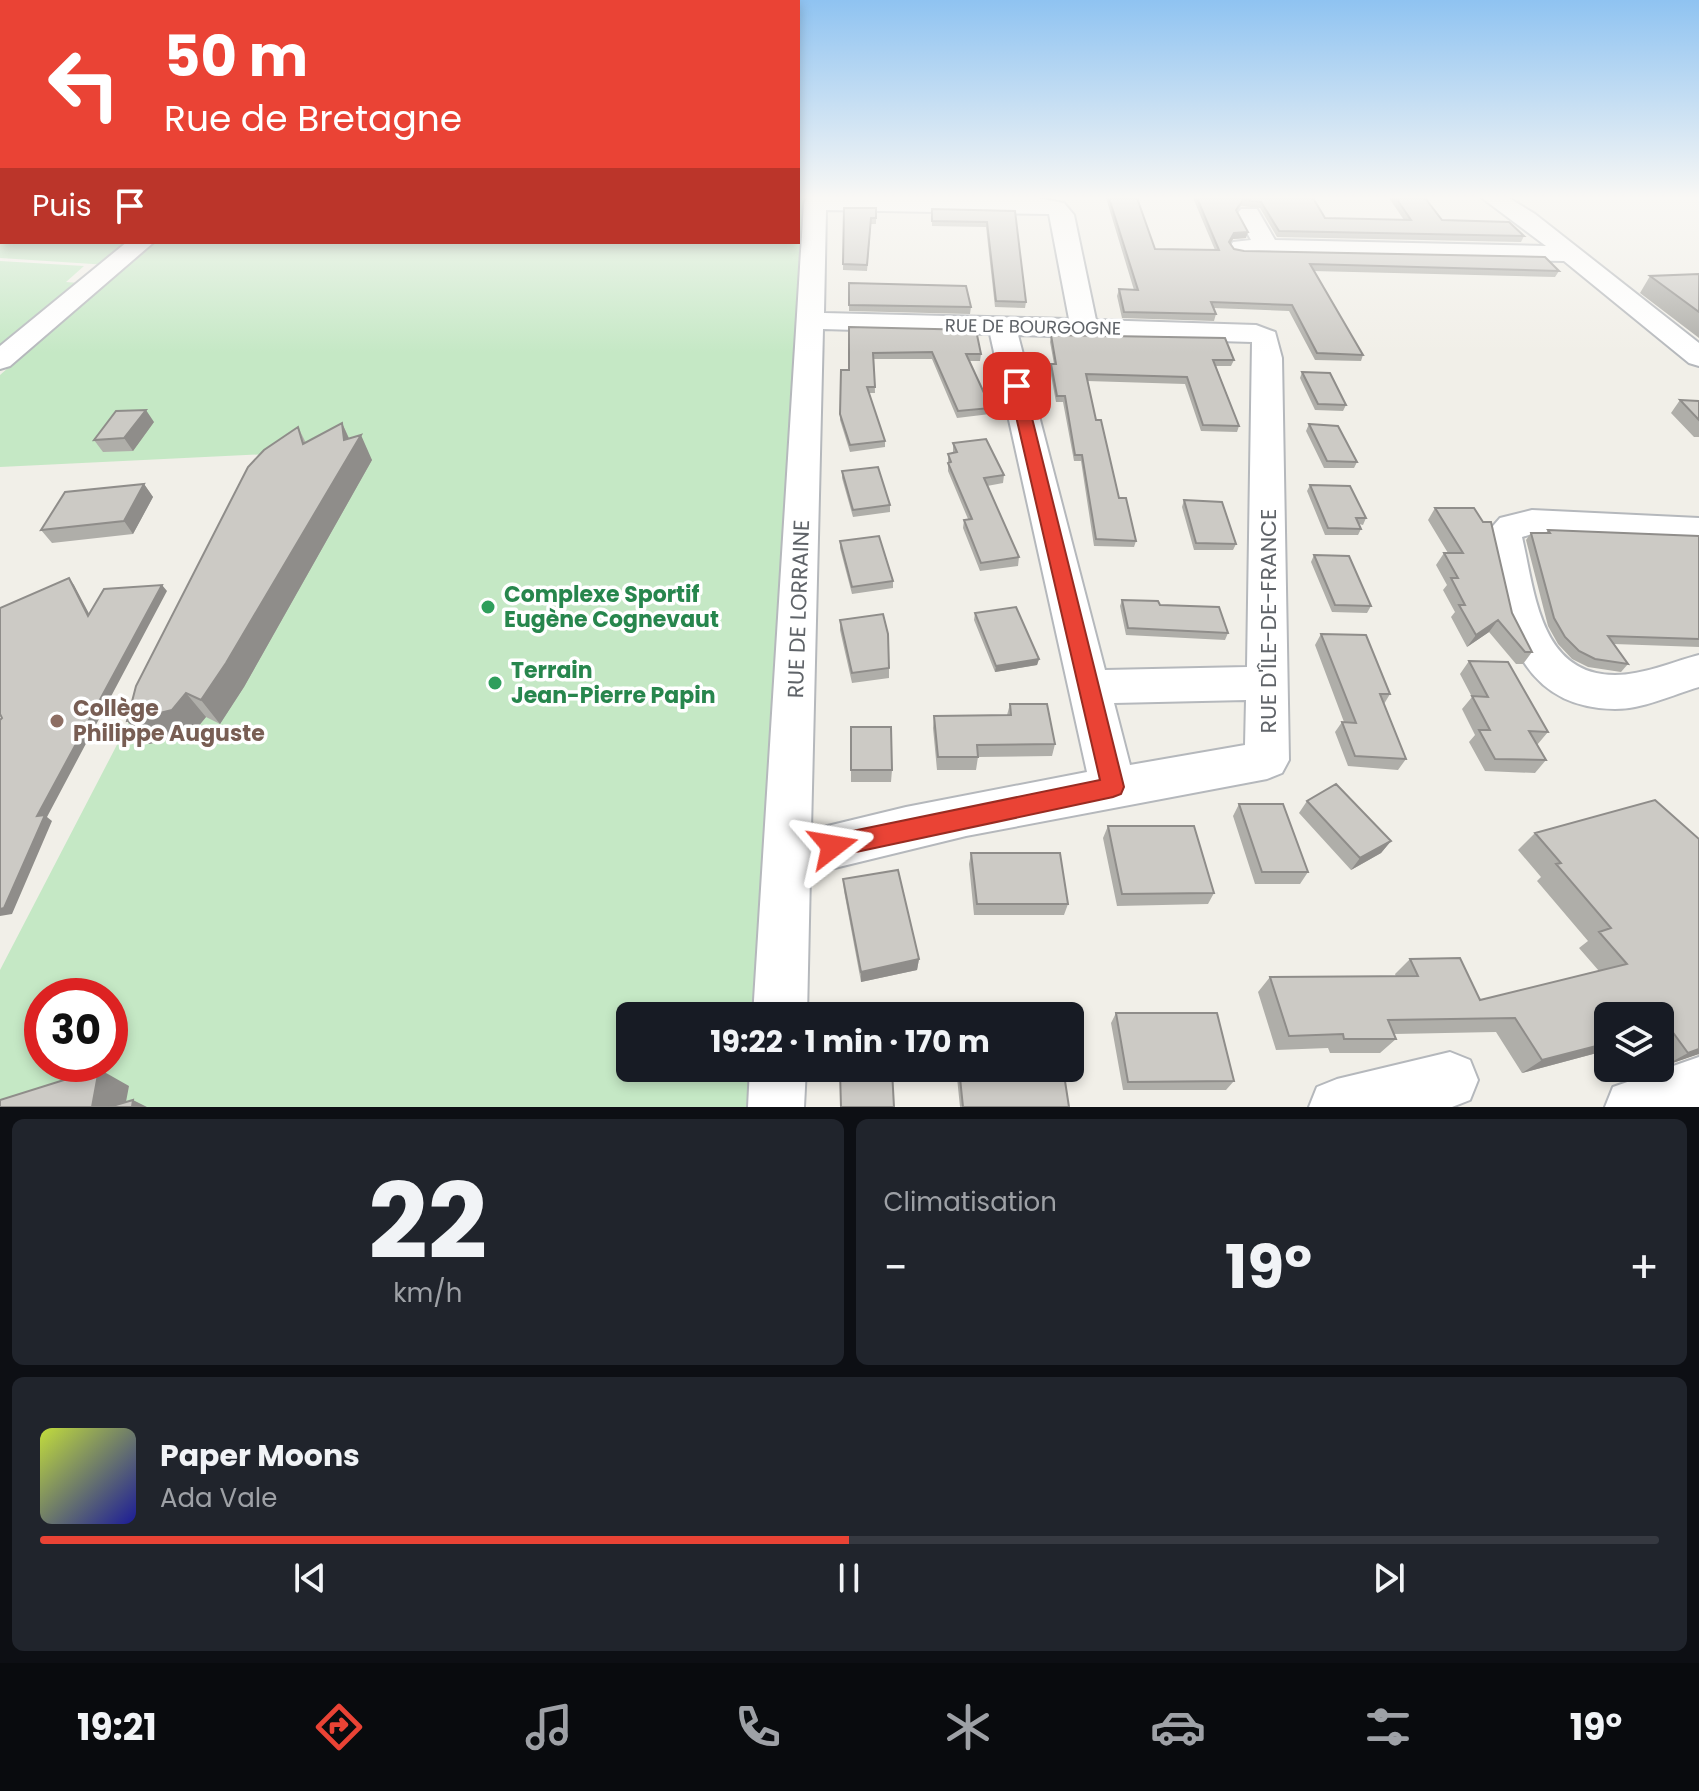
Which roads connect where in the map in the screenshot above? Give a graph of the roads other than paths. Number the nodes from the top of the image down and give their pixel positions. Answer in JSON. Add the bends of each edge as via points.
{"nodes":[{"id":1,"x":133,"y":250,"type":"edge"},
{"id":2,"x":813,"y":250,"type":"edge"},
{"id":3,"x":1069,"y":250,"type":"edge"},
{"id":4,"x":1383,"y":250,"type":"edge"},
{"id":5,"x":1565,"y":250,"type":"edge"},
{"id":6,"x":1571,"y":254,"type":"junction"},
{"id":7,"x":810,"y":321,"type":"junction"},
{"id":8,"x":1002,"y":326,"type":"junction"},
{"id":9,"x":1084,"y":328,"type":"junction"},
{"id":10,"x":1256,"y":333,"type":"joint"},
{"id":11,"x":1699,"y":357,"type":"edge"},
{"id":12,"x":0,"y":360,"type":"edge"},
{"id":13,"x":1699,"y":530,"type":"edge"},
{"id":14,"x":1699,"y":671,"type":"edge"},
{"id":15,"x":1268,"y":683,"type":"junction"},
{"id":16,"x":1089,"y":687,"type":"junction"},
{"id":17,"x":1113,"y":787,"type":"junction"},
{"id":18,"x":787,"y":858,"type":"junction"},
{"id":19,"x":781,"y":1002,"type":"edge"},
{"id":20,"x":1450,"y":1080,"type":"dead end"},
{"id":21,"x":777,"y":1082,"type":"edge"},
{"id":22,"x":1699,"y":1085,"type":"edge"},
{"id":23,"x":776,"y":1107,"type":"edge"},
{"id":24,"x":1337,"y":1107,"type":"edge"},
{"id":25,"x":1633,"y":1107,"type":"edge"}],
"edges":[{"from":1,"to":12,"type":"street"},
{"from":2,"to":7,"type":"street","name":"RUE DE LORRAINE"},
{"from":3,"to":9,"type":"street","name":"RUE DE LORRAINE"},
{"from":4,"to":6,"type":"street"},
{"from":5,"to":6,"type":"street"},
{"from":6,"to":11,"type":"street"},
{"from":7,"to":8,"type":"street","name":"RUE DE BOURGOGNE"},
{"from":7,"to":18,"type":"street","name":"RUE DE LORRAINE"},
{"from":8,"to":9,"type":"street","name":"RUE DE BOURGOGNE"},
{"from":8,"to":16,"type":"street"},
{"from":9,"to":10,"type":"street","name":"RUE DE BOURGOGNE"},
{"from":10,"to":15,"type":"street","name":"RUE D'ÎLE-DE-FRANCE","via":[[1265,338],[1268,358]]},
{"from":13,"to":14,"type":"street","via":[[1532,522],[1512,526],[1504,534],[1528,639],[1550,672],[1578,688],[1616,692]]},
{"from":15,"to":16,"type":"street"},
{"from":15,"to":17,"type":"street","name":"RUE D'ÎLE-DE-FRANCE","via":[[1267,760]]},
{"from":16,"to":17,"type":"street"},
{"from":17,"to":18,"type":"street","name":"RUE D'ÎLE-DE-FRANCE"},
{"from":18,"to":19,"type":"street","name":"RUE DE LORRAINE"},
{"from":20,"to":24,"type":"street"},
{"from":21,"to":23,"type":"street"},
{"from":22,"to":25,"type":"street"}]}
